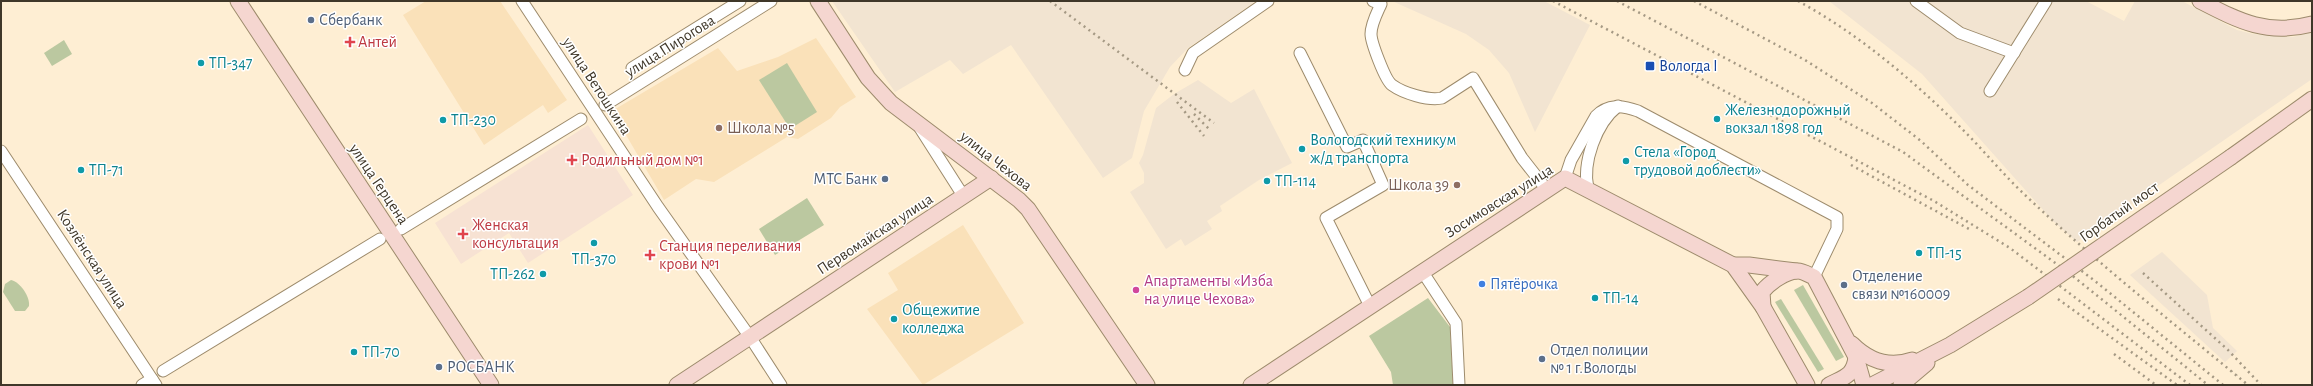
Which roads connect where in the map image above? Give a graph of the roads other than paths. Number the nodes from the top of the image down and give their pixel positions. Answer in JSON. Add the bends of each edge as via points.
{"nodes":[{"id":1,"x":238,"y":1,"type":"edge"},
{"id":2,"x":522,"y":1,"type":"edge"},
{"id":3,"x":740,"y":1,"type":"edge"},
{"id":4,"x":772,"y":1,"type":"edge"},
{"id":5,"x":818,"y":1,"type":"edge"},
{"id":6,"x":1268,"y":1,"type":"edge"},
{"id":7,"x":1373,"y":1,"type":"edge"},
{"id":8,"x":1916,"y":1,"type":"edge"},
{"id":9,"x":2046,"y":1,"type":"edge"},
{"id":10,"x":2200,"y":1,"type":"edge"},
{"id":11,"x":2312,"y":24,"type":"edge"},
{"id":12,"x":1300,"y":53,"type":"dead end"},
{"id":13,"x":2014,"y":54,"type":"junction"},
{"id":14,"x":632,"y":68,"type":"dead end"},
{"id":15,"x":1185,"y":70,"type":"dead end"},
{"id":16,"x":1990,"y":91,"type":"dead end"},
{"id":17,"x":2312,"y":99,"type":"edge"},
{"id":18,"x":605,"y":105,"type":"dead end"},
{"id":19,"x":1618,"y":106,"type":"junction"},
{"id":20,"x":581,"y":119,"type":"dead end"},
{"id":21,"x":916,"y":123,"type":"junction"},
{"id":22,"x":1,"y":151,"type":"edge"},
{"id":23,"x":991,"y":178,"type":"junction"},
{"id":24,"x":1565,"y":178,"type":"junction"},
{"id":25,"x":1588,"y":189,"type":"junction"},
{"id":26,"x":1547,"y":190,"type":"junction"},
{"id":27,"x":964,"y":197,"type":"junction"},
{"id":28,"x":401,"y":229,"type":"dead end"},
{"id":29,"x":380,"y":239,"type":"dead end"},
{"id":30,"x":1733,"y":265,"type":"junction"},
{"id":31,"x":1422,"y":271,"type":"junction"},
{"id":32,"x":1798,"y":271,"type":"junction"},
{"id":33,"x":1816,"y":279,"type":"junction"},
{"id":34,"x":1370,"y":306,"type":"junction"},
{"id":35,"x":1763,"y":307,"type":"junction"},
{"id":36,"x":750,"y":337,"type":"junction"},
{"id":37,"x":1847,"y":338,"type":"junction"},
{"id":38,"x":1950,"y":345,"type":"junction"},
{"id":39,"x":1856,"y":357,"type":"junction"},
{"id":40,"x":163,"y":371,"type":"dead end"},
{"id":41,"x":154,"y":382,"type":"edge"},
{"id":42,"x":1807,"y":384,"type":"edge"},
{"id":43,"x":1903,"y":384,"type":"edge"},
{"id":44,"x":142,"y":385,"type":"edge"},
{"id":45,"x":491,"y":385,"type":"edge"},
{"id":46,"x":677,"y":385,"type":"edge"},
{"id":47,"x":781,"y":385,"type":"edge"},
{"id":48,"x":1147,"y":385,"type":"edge"},
{"id":49,"x":1251,"y":385,"type":"edge"},
{"id":50,"x":1459,"y":385,"type":"edge"},
{"id":51,"x":1829,"y":385,"type":"edge"},
{"id":52,"x":1864,"y":385,"type":"edge"},
{"id":53,"x":1872,"y":385,"type":"edge"}],
"edges":[{"from":1,"to":45,"type":"main road","name":"улица Герцена"},
{"from":2,"to":36,"type":"street","name":"улица Ветошкина","via":[[658,207]]},
{"from":3,"to":14,"type":"street","name":"улица Пирогова"},
{"from":4,"to":18,"type":"street","name":"улица Пирогова"},
{"from":5,"to":21,"type":"main road","name":"улица Чехова","via":[[868,78],[891,103]]},
{"from":6,"to":15,"type":"street","via":[[1193,53]]},
{"from":7,"to":26,"type":"street","via":[[1381,4],[1372,25],[1372,40],[1386,79],[1391,85],[1424,98],[1436,99],[1442,98],[1473,78],[1522,158]]},
{"from":8,"to":13,"type":"street","via":[[1960,33]]},
{"from":9,"to":13,"type":"street"},
{"from":10,"to":11,"type":"main road","via":[[2231,17],[2259,27],[2282,30]]},
{"from":12,"to":34,"type":"street","via":[[1347,147],[1363,140],[1384,185],[1326,218]]},
{"from":13,"to":16,"type":"street"},
{"from":17,"to":38,"type":"main road","name":"Горбатый мост","bridge":true,"via":[[2028,297]]},
{"from":19,"to":24,"type":"street","via":[[1606,108],[1596,116],[1571,160]]},
{"from":19,"to":25,"type":"street","via":[[1608,116],[1593,145],[1586,172]]},
{"from":19,"to":33,"type":"street","via":[[1643,114],[1837,217],[1837,229]]},
{"from":20,"to":28,"type":"street"},
{"from":21,"to":23,"type":"main road","name":"улица Чехова"},
{"from":21,"to":27,"type":"street"},
{"from":22,"to":41,"type":"street","name":"Козлёнская улица"},
{"from":23,"to":27,"type":"main road","name":"Первомайская улица"},
{"from":23,"to":48,"type":"main road","name":"улица Чехова","via":[[1028,209]]},
{"from":24,"to":25,"type":"main road","name":"Зосимовская улица"},
{"from":24,"to":26,"type":"main road","name":"Зосимовская улица"},
{"from":25,"to":30,"type":"main road","name":"Зосимовская улица"},
{"from":26,"to":31,"type":"main road","name":"Зосимовская улица"},
{"from":27,"to":36,"type":"main road","name":"Первомайская улица"},
{"from":29,"to":40,"type":"street"},
{"from":30,"to":32,"type":"main road"},
{"from":30,"to":35,"type":"main road","name":"Зосимовская улица"},
{"from":31,"to":34,"type":"main road","name":"Зосимовская улица"},
{"from":31,"to":50,"type":"street","via":[[1456,323]]},
{"from":32,"to":33,"type":"main road"},
{"from":32,"to":35,"type":"main road","via":[[1788,273],[1766,286],[1762,292]]},
{"from":33,"to":37,"type":"main road"},
{"from":34,"to":49,"type":"main road","name":"Зосимовская улица"},
{"from":35,"to":42,"type":"main road","name":"Зосимовская улица"},
{"from":36,"to":46,"type":"main road","name":"Первомайская улица"},
{"from":36,"to":47,"type":"street","name":"улица Ветошкина"},
{"from":37,"to":38,"type":"main road","via":[[1861,353],[1883,362],[1909,361]]},
{"from":37,"to":39,"type":"main road"},
{"from":38,"to":43,"type":"main road"},
{"from":38,"to":53,"type":"main road"},
{"from":39,"to":51,"type":"main road","via":[[1855,368],[1850,374]]},
{"from":39,"to":52,"type":"main road"},
{"from":41,"to":44,"type":"street"}]}
